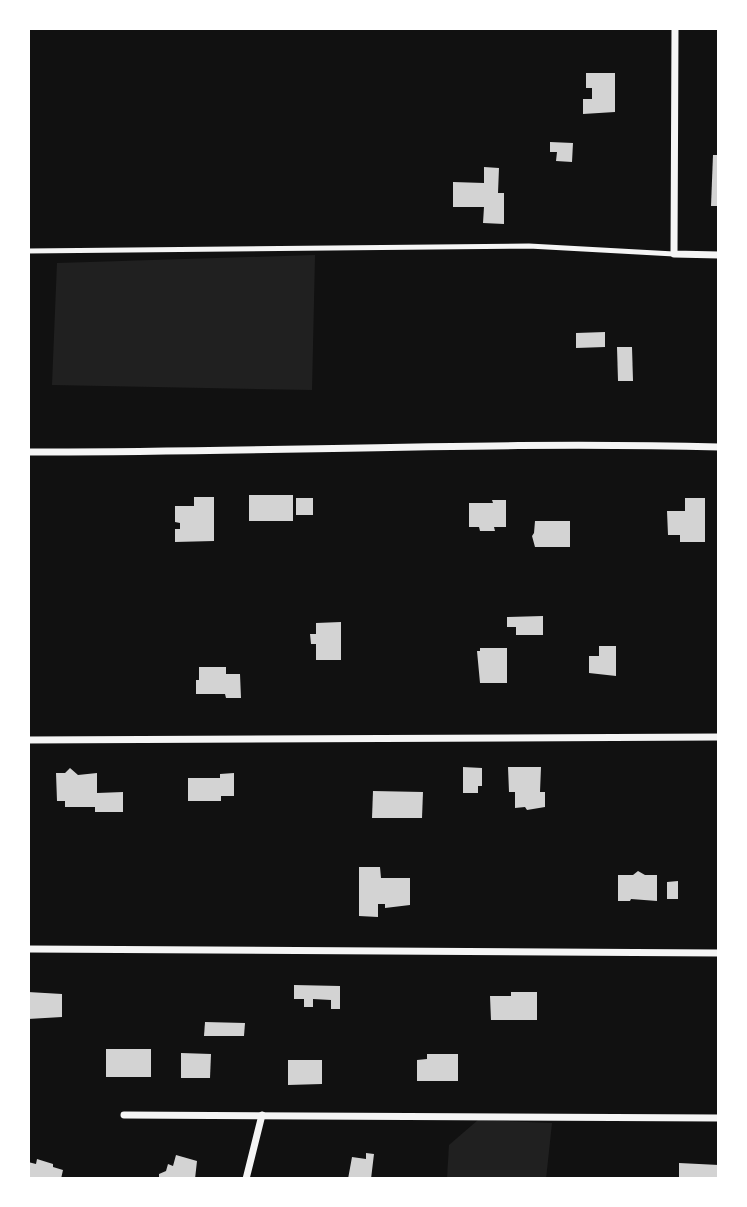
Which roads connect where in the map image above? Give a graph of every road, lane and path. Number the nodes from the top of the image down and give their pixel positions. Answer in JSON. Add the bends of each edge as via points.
{"nodes":[{"id":1,"x":675,"y":28,"type":"edge"},
{"id":2,"x":28,"y":251,"type":"edge"},
{"id":3,"x":674,"y":254,"type":"junction"},
{"id":4,"x":719,"y":255,"type":"edge"},
{"id":5,"x":719,"y":447,"type":"edge"},
{"id":6,"x":28,"y":452,"type":"edge"},
{"id":7,"x":719,"y":737,"type":"edge"},
{"id":8,"x":28,"y":740,"type":"edge"},
{"id":9,"x":28,"y":949,"type":"edge"},
{"id":10,"x":719,"y":953,"type":"edge"},
{"id":11,"x":124,"y":1115,"type":"dead end"},
{"id":12,"x":262,"y":1115,"type":"junction"},
{"id":13,"x":719,"y":1118,"type":"edge"},
{"id":14,"x":246,"y":1179,"type":"edge"}],
"edges":[{"from":1,"to":3,"type":"street"},
{"from":2,"to":3,"type":"lane","via":[[529,246]]},
{"from":3,"to":4,"type":"street"},
{"from":5,"to":6,"type":"street","via":[[629,444]]},
{"from":7,"to":8,"type":"street"},
{"from":9,"to":10,"type":"street"},
{"from":11,"to":12,"type":"street"},
{"from":12,"to":13,"type":"street"},
{"from":12,"to":14,"type":"street"}]}
